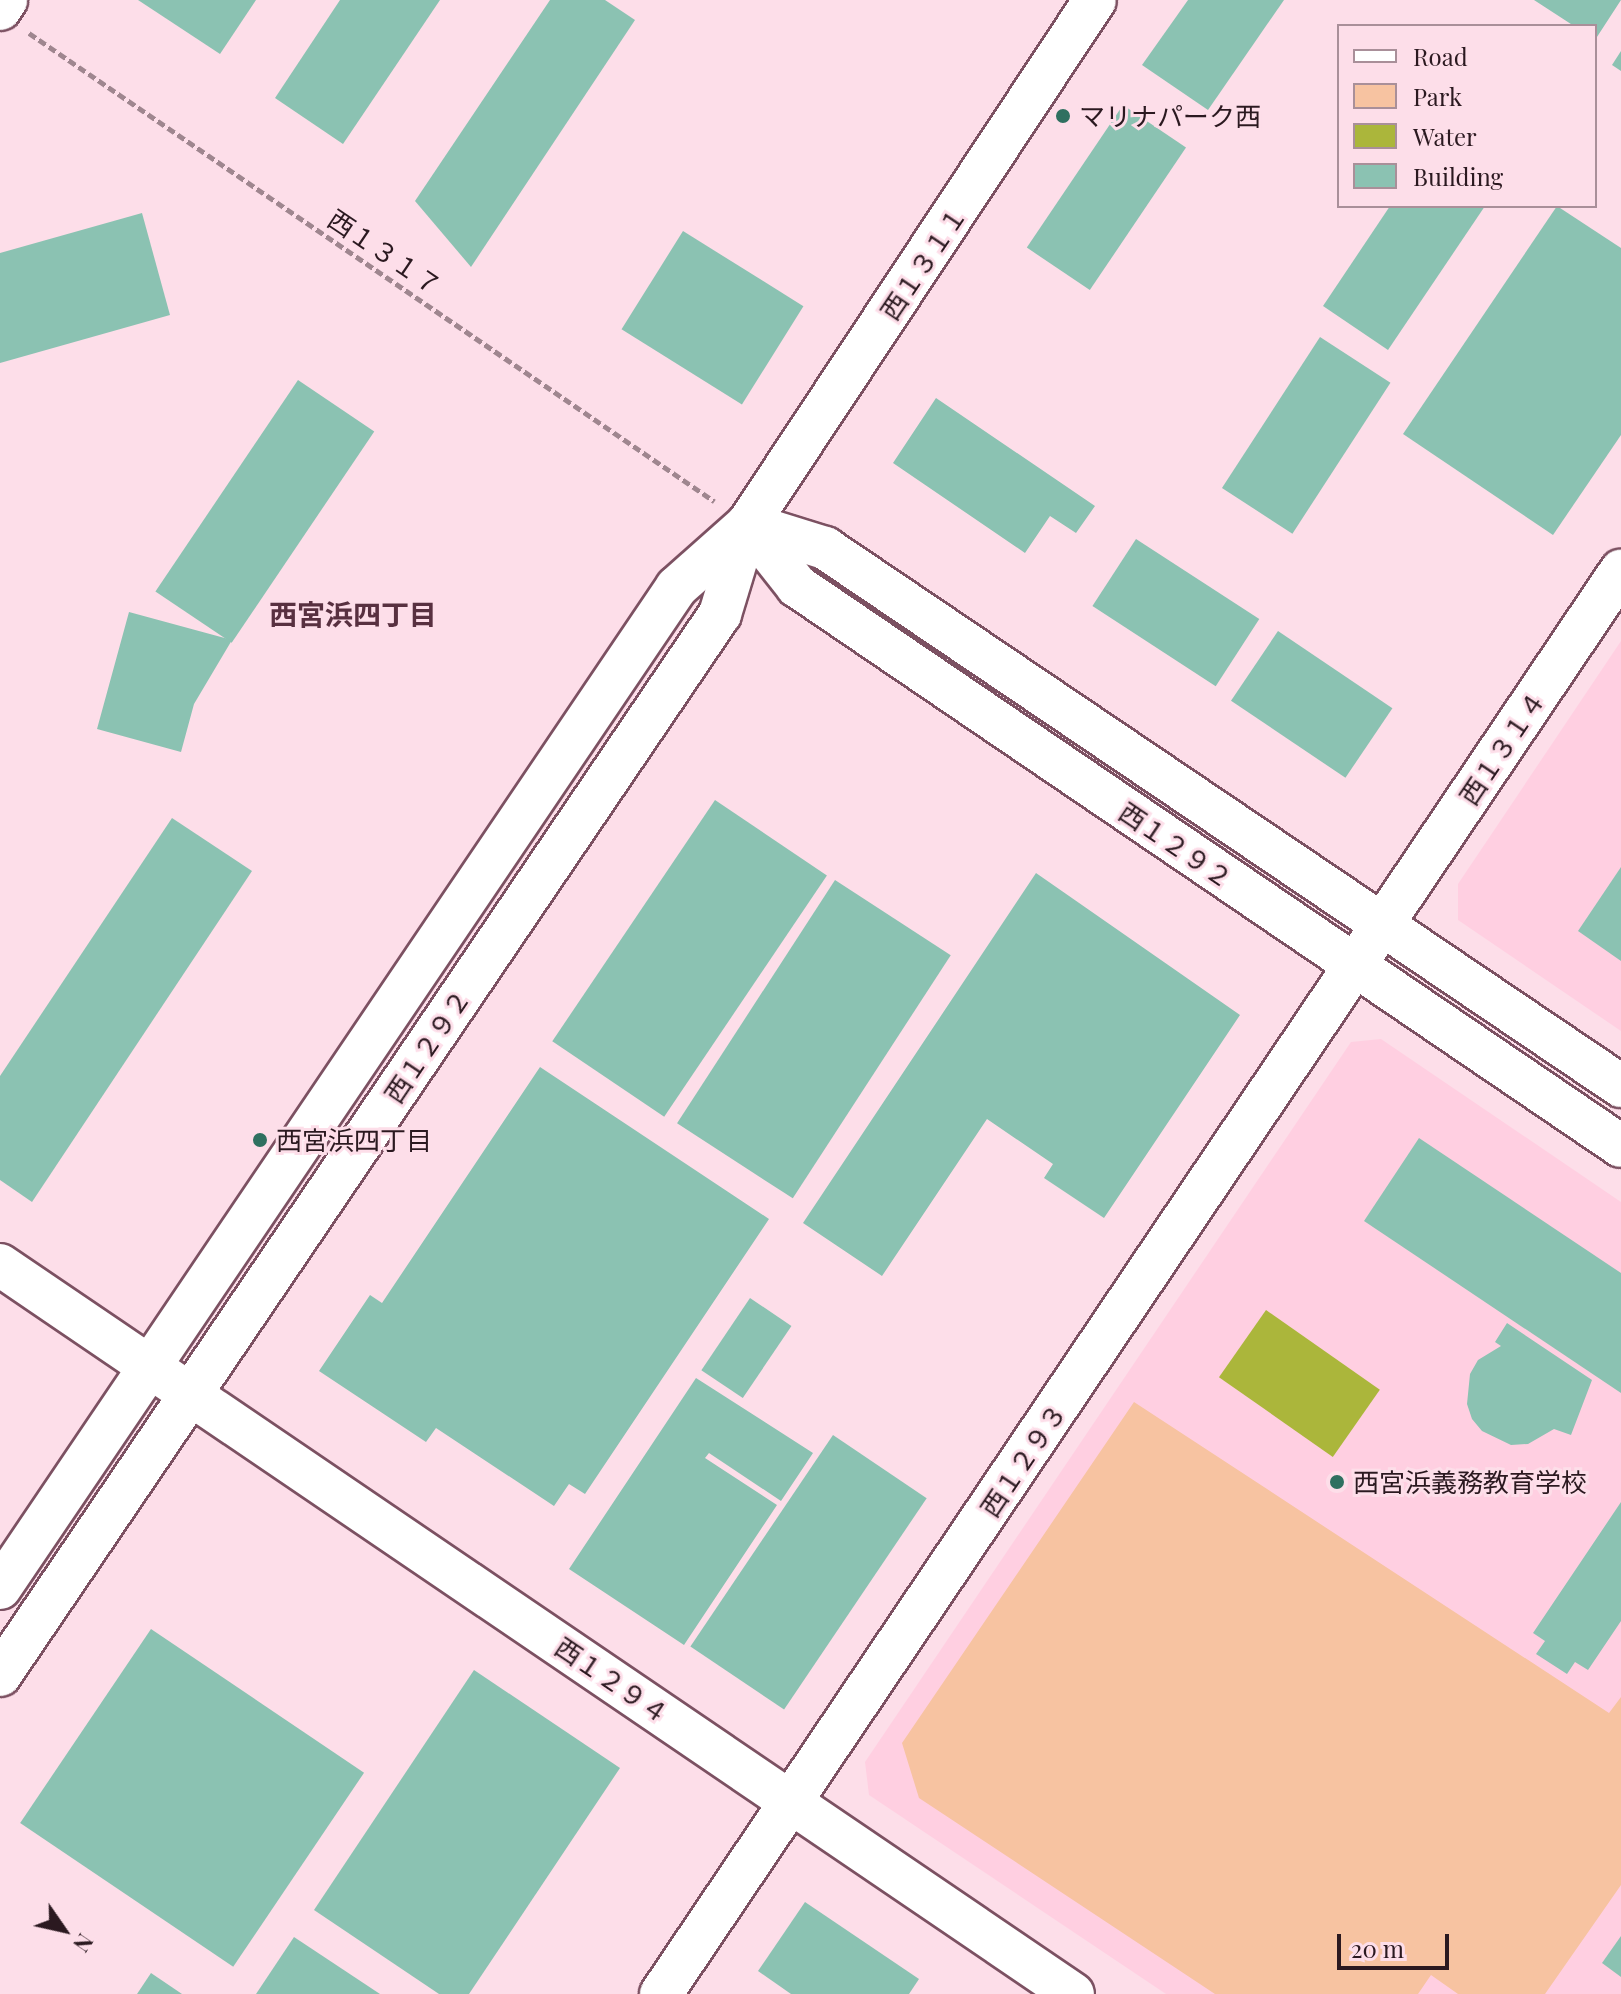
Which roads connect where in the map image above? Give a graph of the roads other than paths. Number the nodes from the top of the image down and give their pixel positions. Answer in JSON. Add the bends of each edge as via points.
{"nodes":[{"id":1,"x":1095,"y":0,"type":"edge"},
{"id":2,"x":748,"y":524,"type":"junction"},
{"id":3,"x":1621,"y":571,"type":"edge"},
{"id":4,"x":1384,"y":925,"type":"junction"},
{"id":5,"x":1356,"y":968,"type":"junction"},
{"id":6,"x":1621,"y":1086,"type":"edge"},
{"id":7,"x":1621,"y":1146,"type":"edge"},
{"id":8,"x":0,"y":1265,"type":"edge"},
{"id":9,"x":150,"y":1366,"type":"junction"},
{"id":10,"x":191,"y":1394,"type":"junction"},
{"id":11,"x":0,"y":1588,"type":"edge"},
{"id":12,"x":0,"y":1675,"type":"edge"},
{"id":13,"x":791,"y":1802,"type":"junction"},
{"id":14,"x":661,"y":1994,"type":"edge"},
{"id":15,"x":1073,"y":1994,"type":"edge"}],
"edges":[{"from":1,"to":2,"type":"street","name":"西１３１１"},
{"from":2,"to":4,"type":"street","name":"西１２９２","via":[[825,548]]},
{"from":2,"to":5,"type":"street","name":"西１２９２","via":[[797,586]]},
{"from":2,"to":9,"type":"street","name":"西１２９２","via":[[677,587]]},
{"from":2,"to":10,"type":"street","name":"西１２９２","via":[[720,614]]},
{"from":3,"to":4,"type":"street","name":"西１３１４"},
{"from":4,"to":5,"type":"street","name":"西１２９３"},
{"from":4,"to":6,"type":"street","name":"西１２９２"},
{"from":5,"to":7,"type":"street","name":"西１２９２"},
{"from":5,"to":13,"type":"street","name":"西１２９３"},
{"from":8,"to":9,"type":"street","name":"西１２９４"},
{"from":9,"to":10,"type":"street","name":"西１２９４"},
{"from":9,"to":11,"type":"street","name":"西１２９２"},
{"from":10,"to":12,"type":"street","name":"西１２９２"},
{"from":10,"to":13,"type":"street","name":"西１２９４"},
{"from":13,"to":14,"type":"street","name":"西１２９３"},
{"from":13,"to":15,"type":"street","name":"西１２９４"}]}
